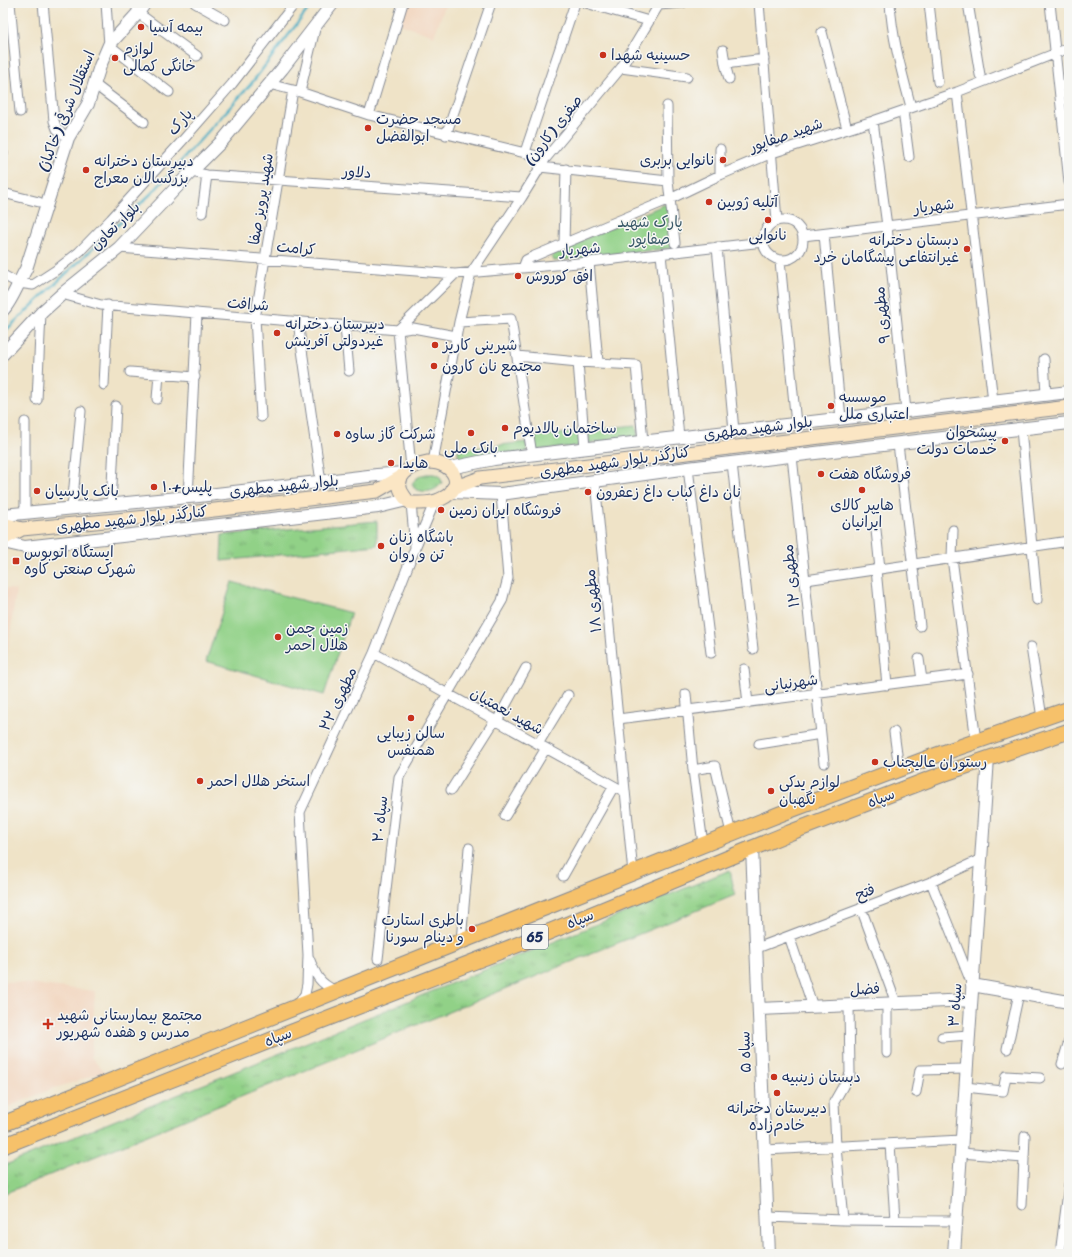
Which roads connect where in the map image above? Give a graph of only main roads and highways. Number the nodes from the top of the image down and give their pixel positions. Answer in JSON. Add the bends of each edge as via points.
{"nodes":[{"id":1,"x":1069,"y":408,"type":"edge"},
{"id":2,"x":451,"y":470,"type":"junction"},
{"id":3,"x":405,"y":473,"type":"junction"},
{"id":4,"x":480,"y":478,"type":"junction"},
{"id":5,"x":452,"y":490,"type":"junction"},
{"id":6,"x":376,"y":492,"type":"junction"},
{"id":7,"x":408,"y":500,"type":"junction"},
{"id":8,"x":3,"y":524,"type":"edge"},
{"id":9,"x":22,"y":529,"type":"junction"},
{"id":10,"x":3,"y":541,"type":"edge"},
{"id":11,"x":1069,"y":709,"type":"edge"},
{"id":12,"x":1069,"y":731,"type":"edge"},
{"id":13,"x":979,"y":740,"type":"junction"},
{"id":14,"x":988,"y":758,"type":"junction"},
{"id":15,"x":3,"y":1124,"type":"edge"},
{"id":16,"x":3,"y":1146,"type":"edge"}],
"edges":[{"from":1,"to":4,"type":"main road","name":"بلوار شهید مطهری"},
{"from":2,"to":3,"type":"main road","via":[[433,462],[424,463]]},
{"from":2,"to":4,"type":"main road"},
{"from":2,"to":5,"type":"main road","via":[[455,478]]},
{"from":3,"to":6,"type":"main road","name":"بلوار شهید مطهری"},
{"from":3,"to":7,"type":"main road","via":[[400,488]]},
{"from":4,"to":5,"type":"main road","name":"بلوار شهید مطهری"},
{"from":5,"to":7,"type":"main road","via":[[444,498],[435,501],[426,503]]},
{"from":6,"to":7,"type":"main road"},
{"from":6,"to":9,"type":"main road","name":"بلوار شهید مطهری"},
{"from":8,"to":9,"type":"main road"},
{"from":9,"to":10,"type":"main road","name":"بلوار شهید مطهری"},
{"from":11,"to":13,"type":"main road","name":"سپاه","number":"65"},
{"from":12,"to":14,"type":"main road","name":"سپاه","number":"65"},
{"from":13,"to":14,"type":"main road"},
{"from":13,"to":15,"type":"main road","name":"سپاه","number":"65","via":[[703,844]]},
{"from":14,"to":16,"type":"main road","name":"سپاه","number":"65","via":[[752,848],[522,943]]}]}
